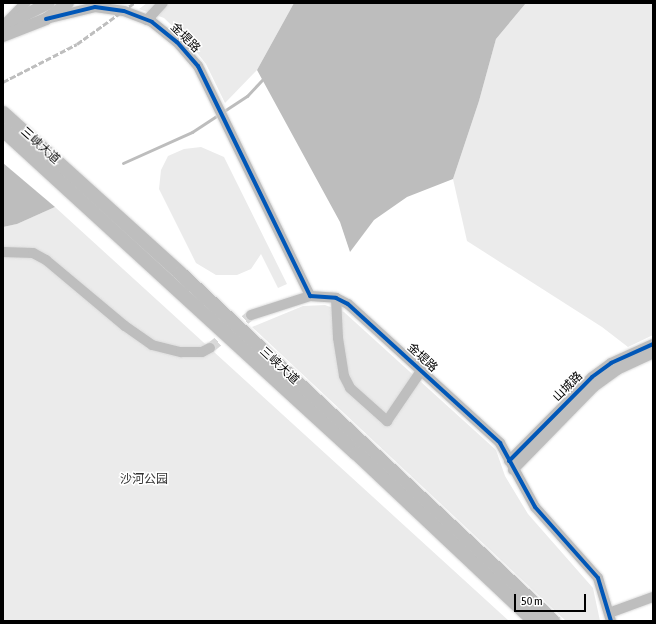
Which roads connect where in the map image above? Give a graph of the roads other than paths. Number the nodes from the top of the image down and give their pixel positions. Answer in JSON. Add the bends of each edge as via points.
{"nodes":[{"id":1,"x":25,"y":3,"type":"edge"},
{"id":2,"x":50,"y":3,"type":"edge"},
{"id":3,"x":68,"y":3,"type":"edge"},
{"id":4,"x":163,"y":3,"type":"edge"},
{"id":5,"x":46,"y":19,"type":"junction"},
{"id":6,"x":147,"y":20,"type":"junction"},
{"id":7,"x":3,"y":26,"type":"edge"},
{"id":8,"x":3,"y":36,"type":"edge"},
{"id":9,"x":3,"y":113,"type":"edge"},
{"id":10,"x":3,"y":130,"type":"edge"},
{"id":11,"x":3,"y":252,"type":"edge"},
{"id":12,"x":310,"y":296,"type":"junction"},
{"id":13,"x":336,"y":298,"type":"junction"},
{"id":14,"x":251,"y":315,"type":"tunnel mouth"},
{"id":15,"x":653,"y":344,"type":"edge"},
{"id":16,"x":210,"y":348,"type":"tunnel mouth"},
{"id":17,"x":653,"y":353,"type":"edge"},
{"id":18,"x":421,"y":371,"type":"junction"},
{"id":19,"x":511,"y":466,"type":"junction"},
{"id":20,"x":653,"y":597,"type":"edge"},
{"id":21,"x":610,"y":617,"type":"edge"},
{"id":22,"x":534,"y":621,"type":"edge"},
{"id":23,"x":553,"y":621,"type":"edge"}],
"edges":[{"from":1,"to":7,"type":"street"},
{"from":2,"to":7,"type":"main road"},
{"from":3,"to":5,"type":"main road"},
{"from":4,"to":6,"type":"street"},
{"from":5,"to":6,"type":"street","name":"金堤路","via":[[95,7],[124,11]]},
{"from":5,"to":8,"type":"main road"},
{"from":6,"to":12,"type":"street","name":"金堤路","via":[[178,42],[198,66]]},
{"from":9,"to":23,"type":"highway","name":"三峡大道"},
{"from":10,"to":22,"type":"highway","name":"三峡大道","via":[[327,426]]},
{"from":11,"to":16,"type":"street","via":[[33,253],[46,260],[125,326],[152,345],[181,352],[202,352]]},
{"from":12,"to":13,"type":"street","name":"金堤路"},
{"from":12,"to":14,"type":"street"},
{"from":13,"to":18,"type":"street","name":"金堤路","via":[[348,304]]},
{"from":13,"to":18,"type":"street","via":[[338,338],[344,376],[350,388],[387,421]]},
{"from":15,"to":19,"type":"street","name":"山城路","via":[[611,363],[592,376]]},
{"from":17,"to":19,"type":"street","name":"山城路","via":[[617,370],[594,387]]},
{"from":18,"to":19,"type":"street","name":"金堤路","via":[[500,443]]},
{"from":19,"to":21,"type":"street","name":"金堤路","via":[[535,507],[598,578]]},
{"from":20,"to":21,"type":"street"}]}
